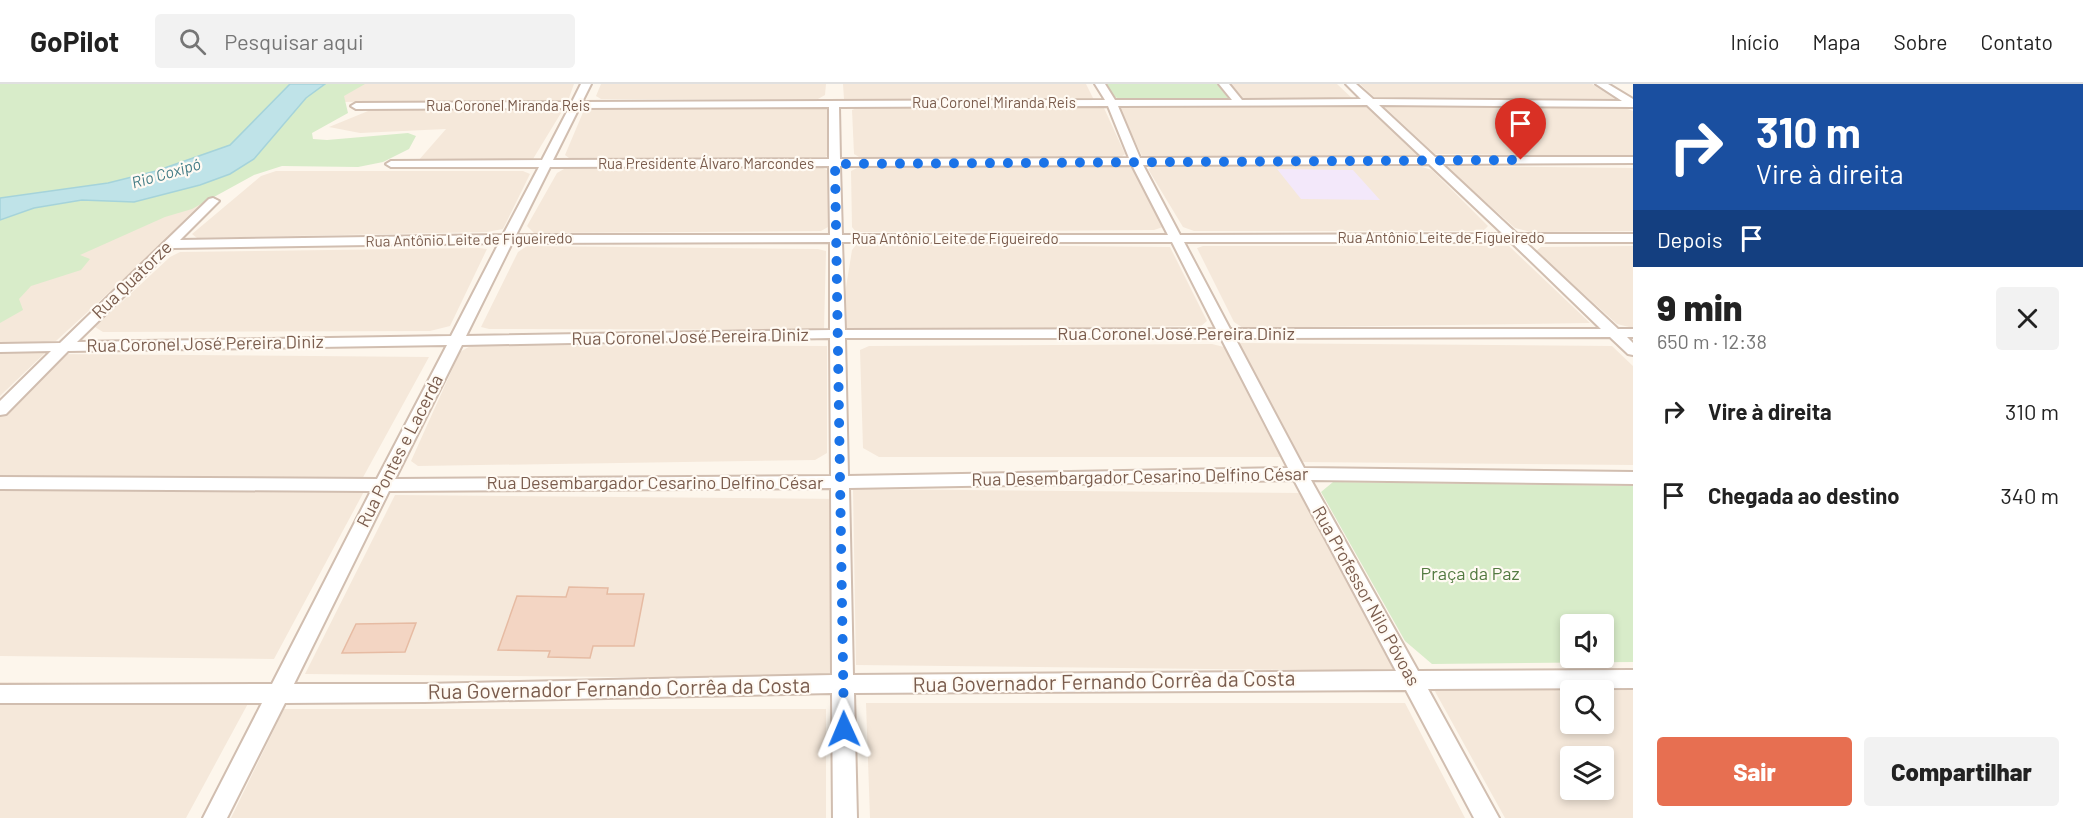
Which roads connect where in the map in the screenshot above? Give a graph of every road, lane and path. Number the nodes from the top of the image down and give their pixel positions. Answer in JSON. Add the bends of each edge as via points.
{"nodes":[{"id":1,"x":586,"y":84,"type":"edge"},
{"id":2,"x":1100,"y":84,"type":"edge"},
{"id":3,"x":1224,"y":84,"type":"edge"},
{"id":4,"x":1352,"y":84,"type":"edge"},
{"id":5,"x":1601,"y":84,"type":"edge"},
{"id":6,"x":1239,"y":102,"type":"junction"},
{"id":7,"x":1370,"y":102,"type":"junction"},
{"id":8,"x":1112,"y":103,"type":"junction"},
{"id":9,"x":834,"y":104,"type":"junction"},
{"id":10,"x":1633,"y":104,"type":"edge"},
{"id":11,"x":576,"y":105,"type":"junction"},
{"id":12,"x":356,"y":106,"type":"dead end"},
{"id":13,"x":1432,"y":160,"type":"junction"},
{"id":14,"x":1633,"y":160,"type":"edge"},
{"id":15,"x":1136,"y":162,"type":"junction"},
{"id":16,"x":392,"y":164,"type":"dead end"},
{"id":17,"x":835,"y":164,"type":"junction"},
{"id":18,"x":547,"y":165,"type":"junction"},
{"id":19,"x":213,"y":201,"type":"dead end"},
{"id":20,"x":1515,"y":238,"type":"junction"},
{"id":21,"x":1633,"y":238,"type":"edge"},
{"id":22,"x":507,"y":239,"type":"junction"},
{"id":23,"x":836,"y":239,"type":"junction"},
{"id":24,"x":1176,"y":239,"type":"junction"},
{"id":25,"x":170,"y":244,"type":"junction"},
{"id":26,"x":1614,"y":333,"type":"junction"},
{"id":27,"x":1633,"y":333,"type":"edge"},
{"id":28,"x":838,"y":334,"type":"junction"},
{"id":29,"x":1228,"y":334,"type":"junction"},
{"id":30,"x":456,"y":341,"type":"junction"},
{"id":31,"x":64,"y":346,"type":"junction"},
{"id":32,"x":0,"y":348,"type":"edge"},
{"id":33,"x":1633,"y":351,"type":"edge"},
{"id":34,"x":0,"y":410,"type":"edge"},
{"id":35,"x":1299,"y":474,"type":"junction"},
{"id":36,"x":1633,"y":478,"type":"edge"},
{"id":37,"x":840,"y":482,"type":"junction"},
{"id":38,"x":0,"y":483,"type":"edge"},
{"id":39,"x":382,"y":485,"type":"junction"},
{"id":40,"x":1412,"y":679,"type":"junction"},
{"id":41,"x":1633,"y":679,"type":"edge"},
{"id":42,"x":843,"y":684,"type":"junction"},
{"id":43,"x":279,"y":693,"type":"junction"},
{"id":44,"x":0,"y":694,"type":"edge"},
{"id":45,"x":215,"y":818,"type":"edge"},
{"id":46,"x":845,"y":818,"type":"edge"},
{"id":47,"x":1486,"y":818,"type":"edge"}],
"edges":[{"from":1,"to":11,"type":"street","name":"Rua Pontes e Lacerda"},
{"from":2,"to":8,"type":"street","name":"Rua Professor Nilo Póvoas"},
{"from":3,"to":6,"type":"street"},
{"from":4,"to":7,"type":"street"},
{"from":5,"to":10,"type":"street"},
{"from":6,"to":7,"type":"street","name":"Rua Coronel Miranda Reis"},
{"from":6,"to":8,"type":"street","name":"Rua Coronel Miranda Reis"},
{"from":7,"to":10,"type":"street","name":"Rua Coronel Miranda Reis"},
{"from":7,"to":13,"type":"street"},
{"from":8,"to":9,"type":"street","name":"Rua Coronel Miranda Reis"},
{"from":8,"to":15,"type":"street","name":"Rua Professor Nilo Póvoas"},
{"from":9,"to":11,"type":"street","name":"Rua Coronel Miranda Reis"},
{"from":9,"to":17,"type":"street"},
{"from":11,"to":12,"type":"street","name":"Rua Coronel Miranda Reis"},
{"from":11,"to":18,"type":"street","name":"Rua Pontes e Lacerda"},
{"from":13,"to":14,"type":"street","name":"Rua Presidente Álvaro Marcondes"},
{"from":13,"to":15,"type":"street","name":"Rua Presidente Álvaro Marcondes"},
{"from":13,"to":20,"type":"street"},
{"from":15,"to":17,"type":"street","name":"Rua Presidente Álvaro Marcondes"},
{"from":15,"to":24,"type":"street","name":"Rua Professor Nilo Póvoas"},
{"from":16,"to":18,"type":"street","name":"Rua Presidente Álvaro Marcondes"},
{"from":17,"to":18,"type":"street","name":"Rua Presidente Álvaro Marcondes"},
{"from":17,"to":23,"type":"street"},
{"from":18,"to":22,"type":"street","name":"Rua Pontes e Lacerda"},
{"from":19,"to":25,"type":"street","name":"Rua Quatorze"},
{"from":20,"to":21,"type":"street","name":"Rua Antônio Leite de Figueiredo"},
{"from":20,"to":24,"type":"street","name":"Rua Antônio Leite de Figueiredo"},
{"from":20,"to":26,"type":"street"},
{"from":22,"to":23,"type":"street","name":"Rua Antônio Leite de Figueiredo"},
{"from":22,"to":25,"type":"street","name":"Rua Antônio Leite de Figueiredo"},
{"from":22,"to":30,"type":"street","name":"Rua Pontes e Lacerda"},
{"from":23,"to":24,"type":"street","name":"Rua Antônio Leite de Figueiredo"},
{"from":23,"to":28,"type":"street"},
{"from":24,"to":29,"type":"street","name":"Rua Professor Nilo Póvoas"},
{"from":25,"to":31,"type":"street","name":"Rua Quatorze"},
{"from":26,"to":27,"type":"street","name":"Rua Coronel José Pereira Diniz"},
{"from":26,"to":29,"type":"street","name":"Rua Coronel José Pereira Diniz"},
{"from":26,"to":33,"type":"street"},
{"from":28,"to":29,"type":"street","name":"Rua Coronel José Pereira Diniz"},
{"from":28,"to":30,"type":"street","name":"Rua Coronel José Pereira Diniz"},
{"from":28,"to":37,"type":"street"},
{"from":29,"to":35,"type":"street","name":"Rua Professor Nilo Póvoas"},
{"from":30,"to":31,"type":"street","name":"Rua Coronel José Pereira Diniz"},
{"from":30,"to":39,"type":"street","name":"Rua Pontes e Lacerda"},
{"from":31,"to":32,"type":"street","name":"Rua Coronel José Pereira Diniz"},
{"from":31,"to":34,"type":"street","name":"Rua Quatorze"},
{"from":35,"to":36,"type":"street","name":"Rua Desembargador Cesarino Delfino César"},
{"from":35,"to":37,"type":"street","name":"Rua Desembargador Cesarino Delfino César"},
{"from":35,"to":40,"type":"street","name":"Rua Professor Nilo Póvoas"},
{"from":37,"to":39,"type":"street","name":"Rua Desembargador Cesarino Delfino César"},
{"from":37,"to":42,"type":"street"},
{"from":38,"to":39,"type":"street","name":"Rua Desembargador Cesarino Delfino César"},
{"from":39,"to":43,"type":"street","name":"Rua Pontes e Lacerda"},
{"from":40,"to":41,"type":"street","name":"Rua Governador Fernando Corrêa da Costa"},
{"from":40,"to":42,"type":"street","name":"Rua Governador Fernando Corrêa da Costa"},
{"from":40,"to":47,"type":"street","name":"Rua Professor Nilo Póvoas"},
{"from":42,"to":43,"type":"street","name":"Rua Governador Fernando Corrêa da Costa"},
{"from":42,"to":46,"type":"street"},
{"from":43,"to":44,"type":"street","name":"Rua Governador Fernando Corrêa da Costa"},
{"from":43,"to":45,"type":"street","name":"Rua Pontes e Lacerda"}]}
